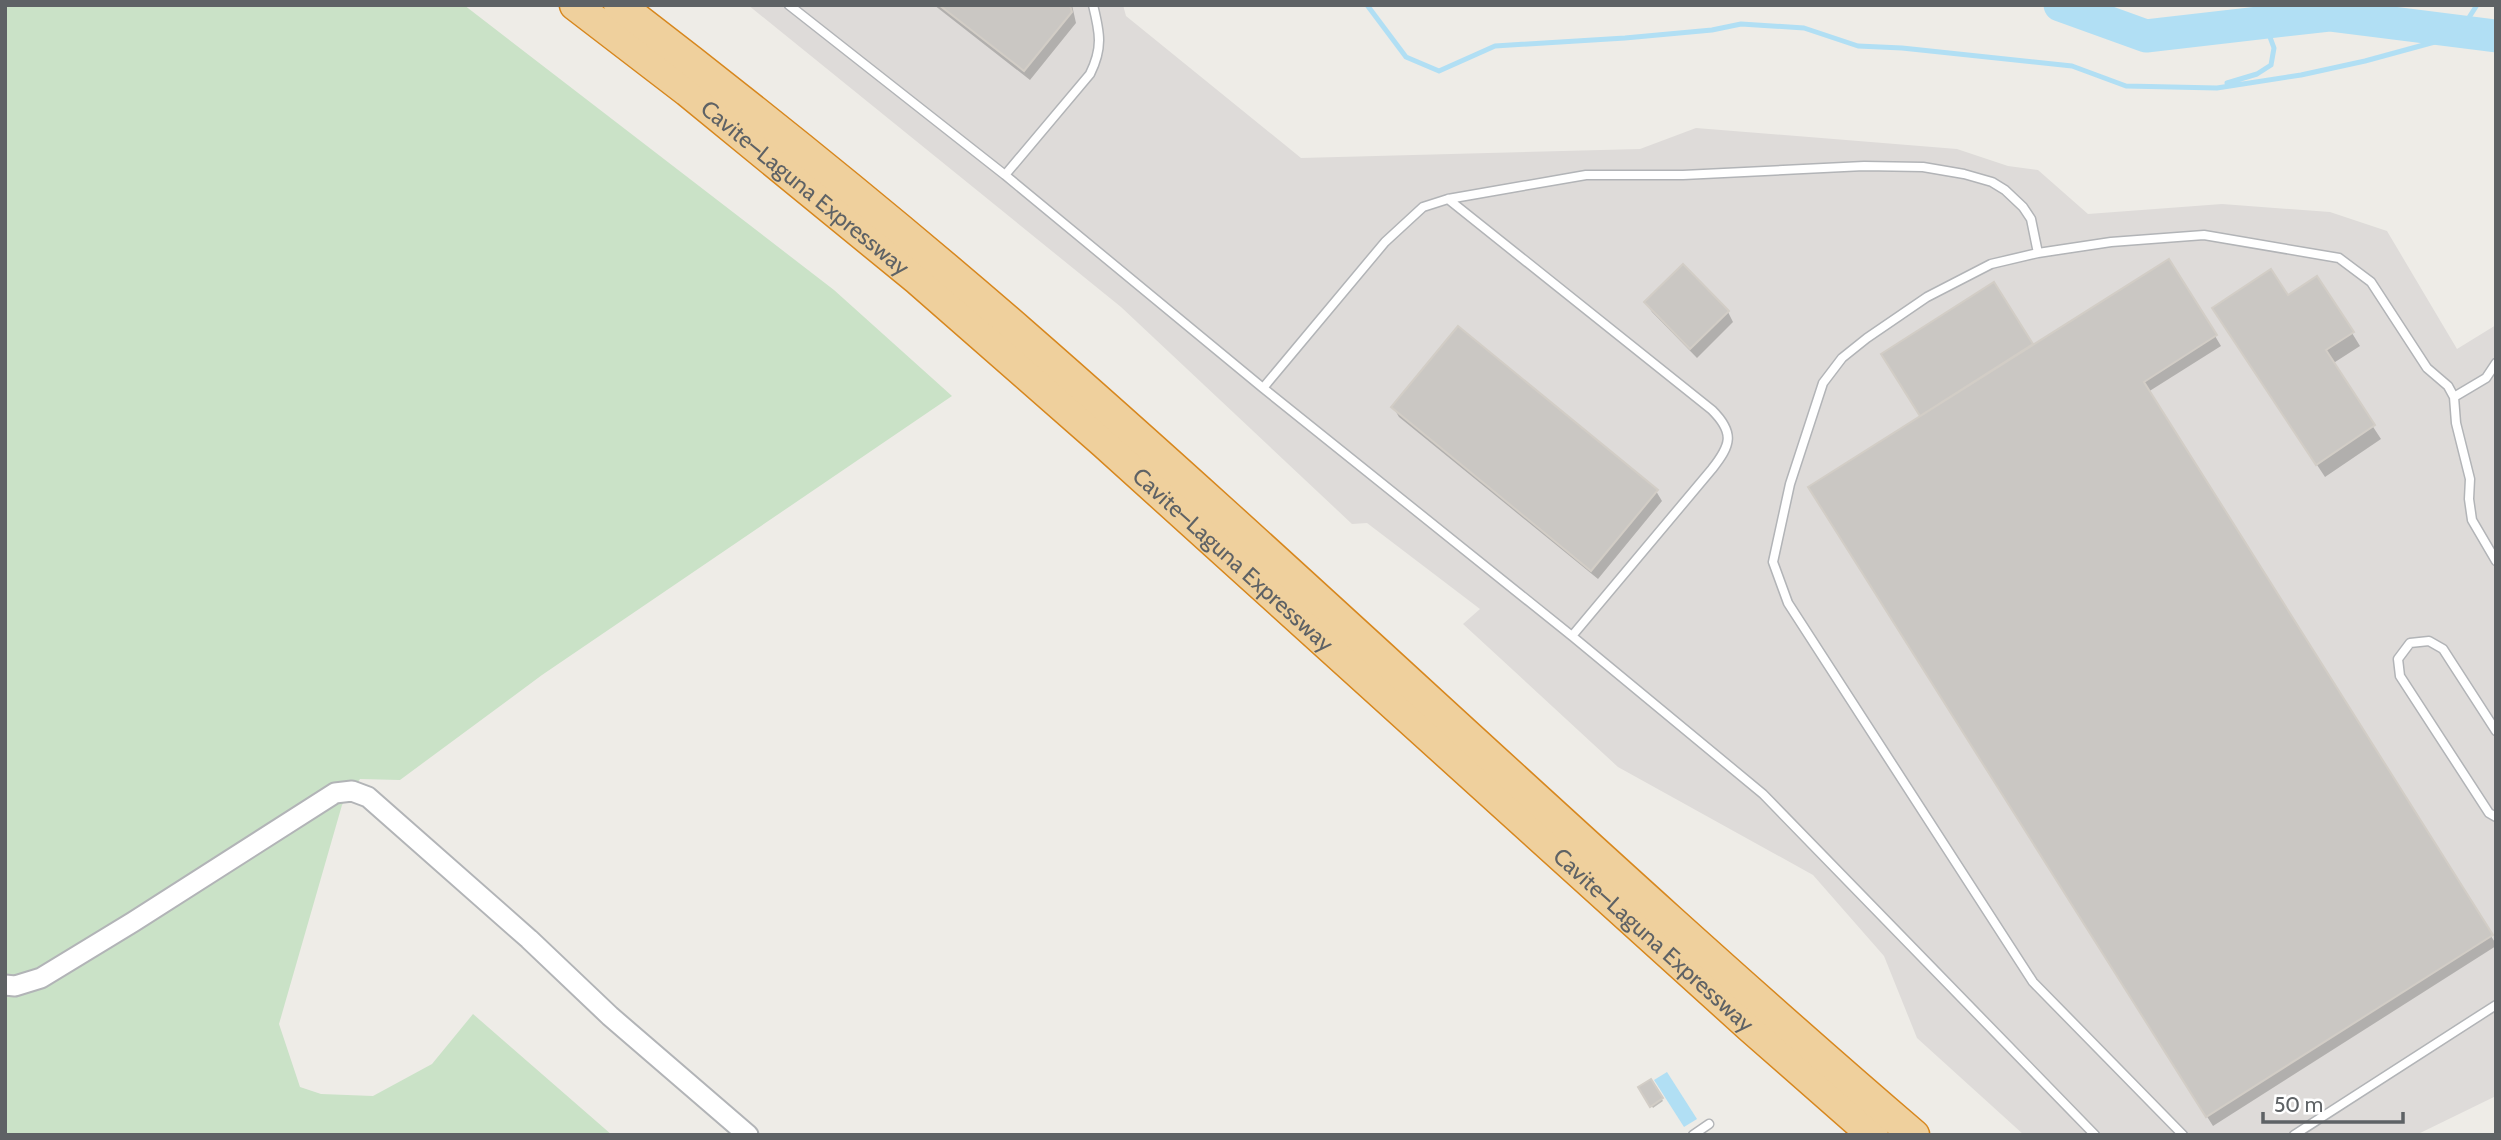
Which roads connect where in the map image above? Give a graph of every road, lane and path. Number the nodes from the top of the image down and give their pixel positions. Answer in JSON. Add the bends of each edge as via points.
{"nodes":[{"id":1,"x":576,"y":5,"type":"edge"},
{"id":2,"x":619,"y":5,"type":"edge"},
{"id":3,"x":789,"y":5,"type":"edge"},
{"id":4,"x":1093,"y":5,"type":"edge"},
{"id":5,"x":1005,"y":175,"type":"junction"},
{"id":6,"x":1448,"y":199,"type":"junction"},
{"id":7,"x":2038,"y":253,"type":"junction"},
{"id":8,"x":2496,"y":363,"type":"edge"},
{"id":9,"x":1263,"y":388,"type":"junction"},
{"id":10,"x":2454,"y":397,"type":"junction"},
{"id":11,"x":2496,"y":561,"type":"edge"},
{"id":12,"x":1572,"y":636,"type":"junction"},
{"id":13,"x":2496,"y":731,"type":"edge"},
{"id":14,"x":2496,"y":817,"type":"edge"},
{"id":15,"x":5,"y":985,"type":"edge"},
{"id":16,"x":2496,"y":1005,"type":"edge"},
{"id":17,"x":1710,"y":1124,"type":"dead end"},
{"id":18,"x":748,"y":1135,"type":"edge"},
{"id":19,"x":1693,"y":1135,"type":"edge"},
{"id":20,"x":1873,"y":1135,"type":"edge"},
{"id":21,"x":1913,"y":1135,"type":"edge"},
{"id":22,"x":2095,"y":1135,"type":"edge"},
{"id":23,"x":2183,"y":1135,"type":"edge"},
{"id":24,"x":2294,"y":1135,"type":"edge"}],
"edges":[{"from":1,"to":20,"type":"highway","name":"Cavite–Laguna Expressway","via":[[946,304]]},
{"from":2,"to":21,"type":"highway","name":"Cavite–Laguna Expressway","via":[[785,135],[1022,333],[1766,1008]]},
{"from":3,"to":5,"type":"lane"},
{"from":4,"to":5,"type":"lane","via":[[1100,30],[1099,57],[1090,74]]},
{"from":5,"to":9,"type":"lane"},
{"from":6,"to":7,"type":"lane","via":[[1586,175],[1923,167],[1964,174],[2005,190],[2031,219]]},
{"from":6,"to":9,"type":"lane","via":[[1423,207],[1385,242]]},
{"from":6,"to":12,"type":"lane","via":[[1712,410],[1729,434],[1718,463]]},
{"from":7,"to":10,"type":"lane","via":[[2204,235],[2339,258],[2371,282],[2427,368]]},
{"from":7,"to":23,"type":"lane","via":[[1991,264],[1927,297],[1842,358],[1823,383],[1790,484],[1773,562],[1788,603],[2033,982]]},
{"from":8,"to":10,"type":"lane","via":[[2486,378]]},
{"from":9,"to":12,"type":"lane"},
{"from":10,"to":11,"type":"lane","via":[[2470,480],[2472,520]]},
{"from":12,"to":22,"type":"lane","via":[[1763,794]]},
{"from":13,"to":14,"type":"lane","via":[[2443,649],[2429,640],[2410,643],[2398,659],[2400,676],[2488,813]]},
{"from":15,"to":18,"type":"street","via":[[41,978],[335,793],[352,791],[368,797]]},
{"from":16,"to":24,"type":"lane"},
{"from":17,"to":19,"type":"lane"}]}
